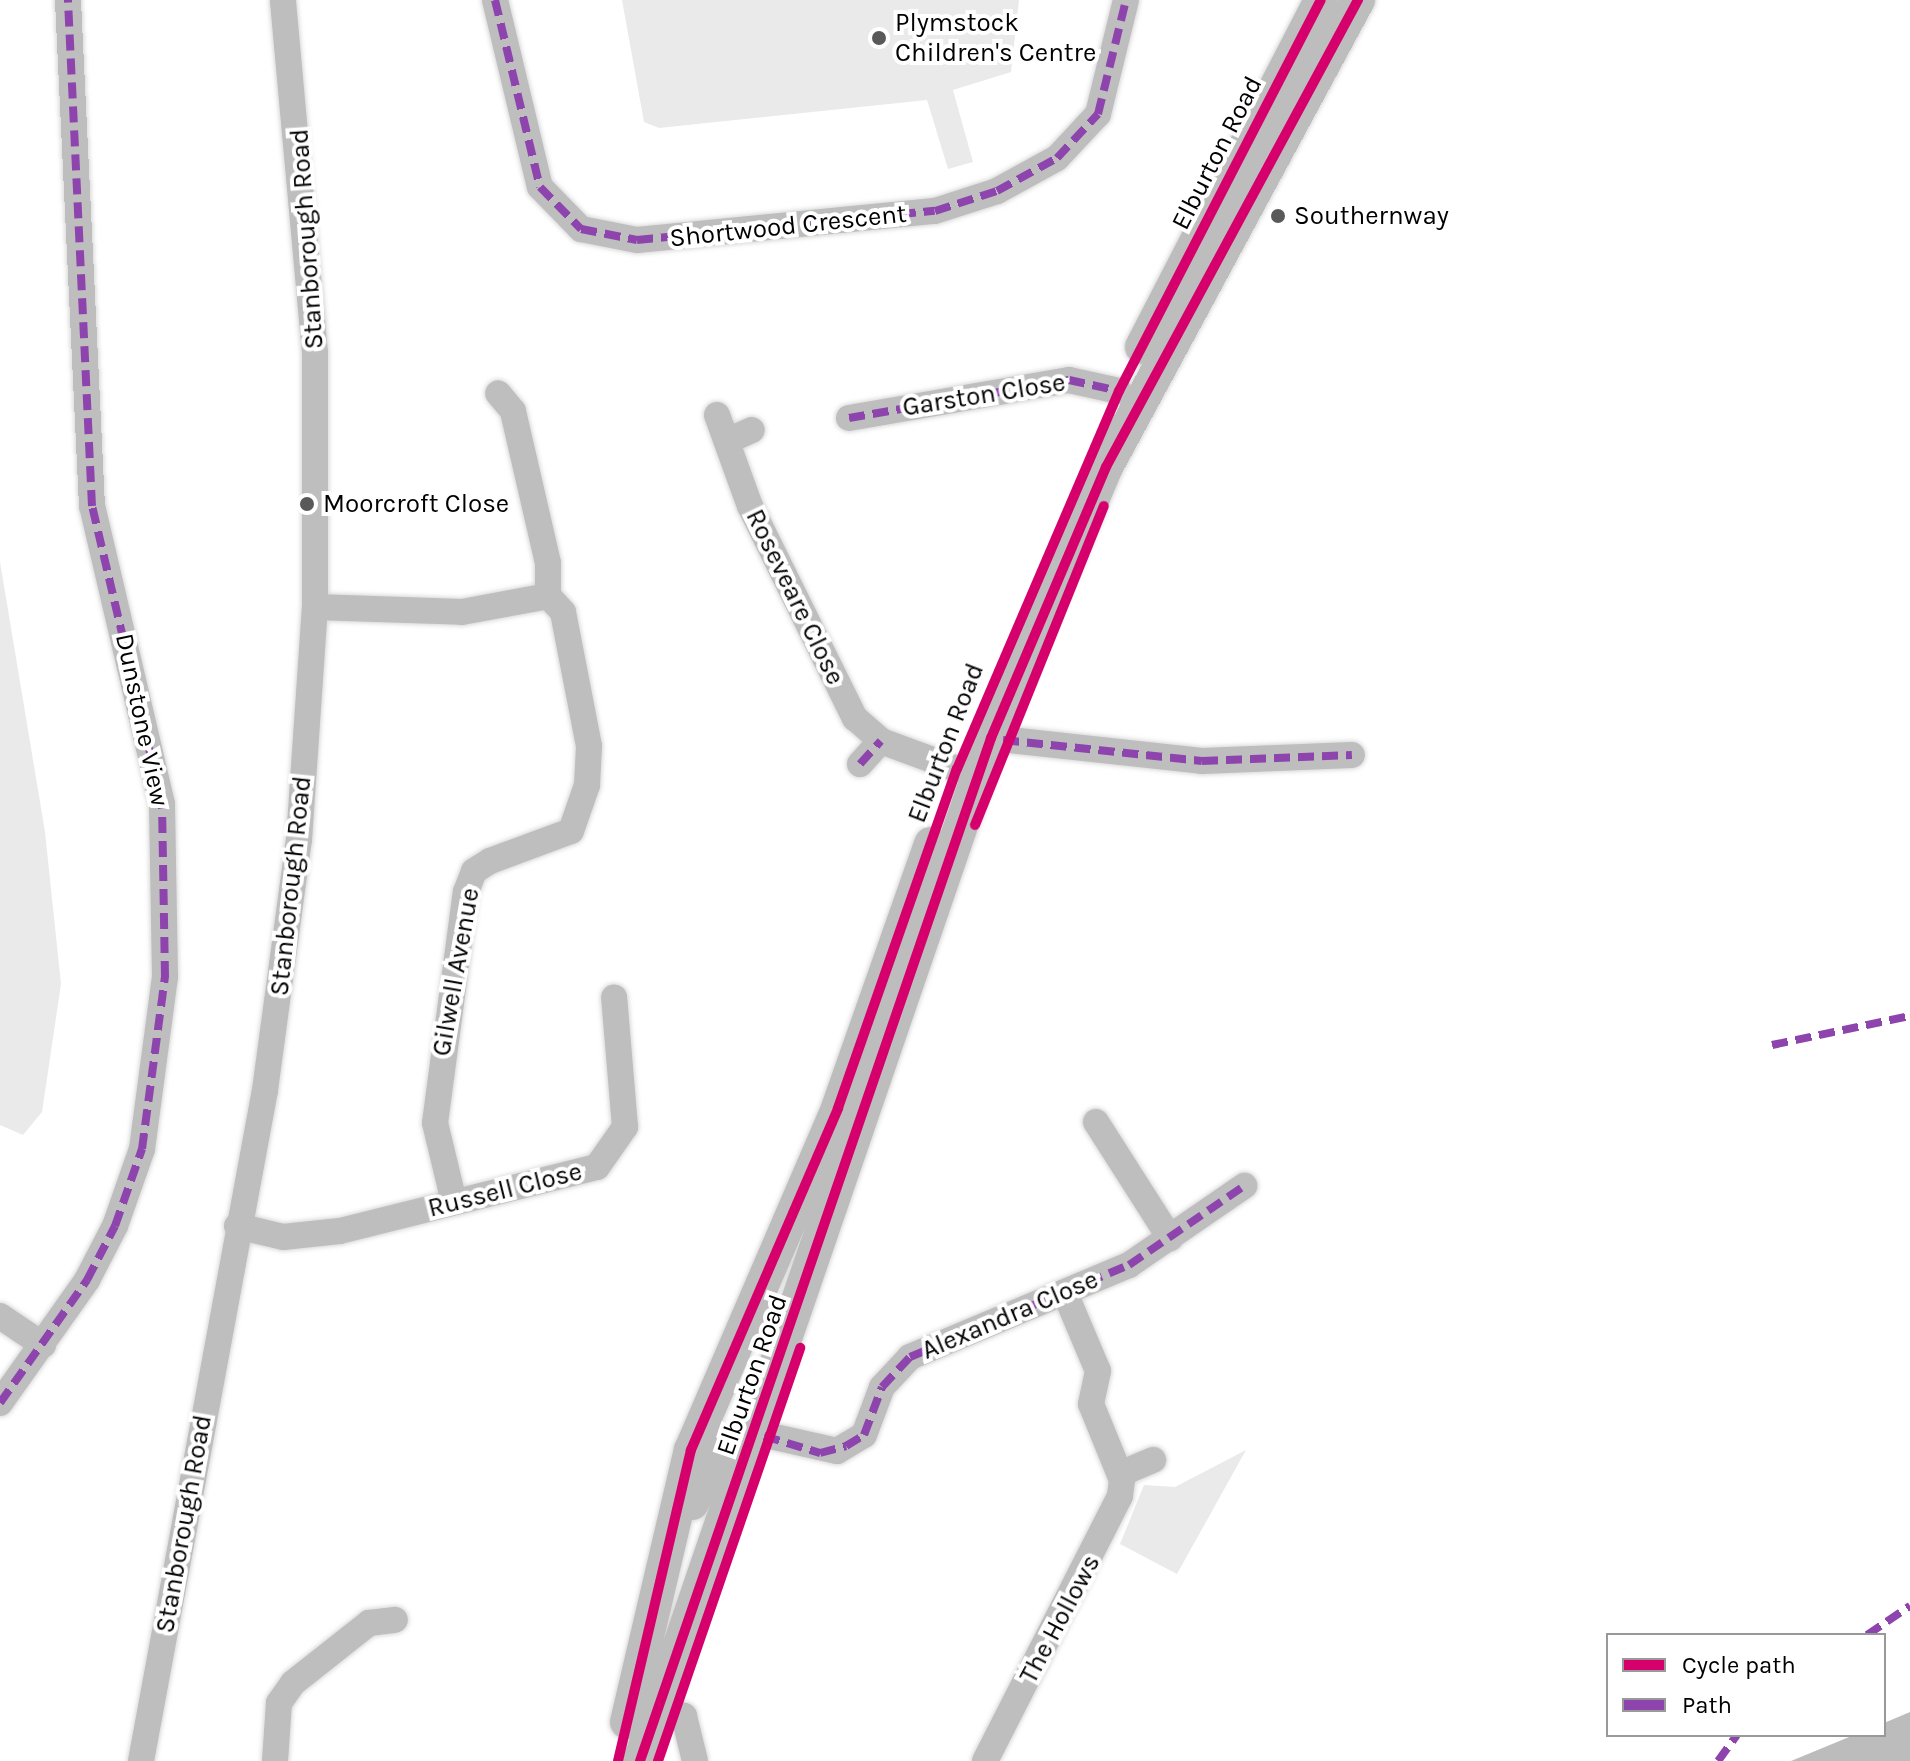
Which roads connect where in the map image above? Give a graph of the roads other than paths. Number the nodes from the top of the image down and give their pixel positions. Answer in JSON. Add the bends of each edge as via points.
{"nodes":[{"id":1,"x":68,"y":0,"type":"edge"},
{"id":2,"x":283,"y":0,"type":"edge"},
{"id":3,"x":495,"y":0,"type":"edge"},
{"id":4,"x":1126,"y":0,"type":"edge"},
{"id":5,"x":1321,"y":0,"type":"edge"},
{"id":6,"x":1358,"y":0,"type":"edge"},
{"id":7,"x":1119,"y":391,"type":"junction"},
{"id":8,"x":498,"y":393,"type":"dead end"},
{"id":9,"x":717,"y":415,"type":"dead end"},
{"id":10,"x":849,"y":418,"type":"dead end"},
{"id":11,"x":752,"y":430,"type":"dead end"},
{"id":12,"x":727,"y":441,"type":"junction"},
{"id":13,"x":548,"y":596,"type":"junction"},
{"id":14,"x":315,"y":607,"type":"junction"},
{"id":15,"x":991,"y":738,"type":"junction"},
{"id":16,"x":881,"y":741,"type":"junction"},
{"id":17,"x":1352,"y":755,"type":"dead end"},
{"id":18,"x":860,"y":764,"type":"dead end"},
{"id":19,"x":957,"y":769,"type":"junction"},
{"id":20,"x":614,"y":997,"type":"dead end"},
{"id":21,"x":1096,"y":1122,"type":"dead end"},
{"id":22,"x":1244,"y":1186,"type":"dead end"},
{"id":23,"x":454,"y":1202,"type":"junction"},
{"id":24,"x":237,"y":1226,"type":"junction"},
{"id":25,"x":1170,"y":1238,"type":"junction"},
{"id":26,"x":1065,"y":1293,"type":"junction"},
{"id":27,"x":0,"y":1316,"type":"edge"},
{"id":28,"x":795,"y":1320,"type":"junction"},
{"id":29,"x":43,"y":1345,"type":"junction"},
{"id":30,"x":717,"y":1390,"type":"junction"},
{"id":31,"x":0,"y":1403,"type":"edge"},
{"id":32,"x":757,"y":1433,"type":"junction"},
{"id":33,"x":1153,"y":1460,"type":"dead end"},
{"id":34,"x":1120,"y":1474,"type":"junction"},
{"id":35,"x":668,"y":1550,"type":"junction"},
{"id":36,"x":395,"y":1620,"type":"dead end"},
{"id":37,"x":653,"y":1708,"type":"junction"},
{"id":38,"x":141,"y":1761,"type":"edge"},
{"id":39,"x":275,"y":1761,"type":"edge"},
{"id":40,"x":618,"y":1761,"type":"edge"},
{"id":41,"x":640,"y":1761,"type":"edge"},
{"id":42,"x":695,"y":1761,"type":"edge"},
{"id":43,"x":985,"y":1761,"type":"edge"}],
"edges":[{"from":1,"to":29,"type":"street","name":"Dunstone View","via":[[92,506],[149,735],[169,888],[165,977],[142,1149],[108,1240]]},
{"from":2,"to":14,"type":"street","name":"Stanborough Road","via":[[313,310]]},
{"from":3,"to":4,"type":"street","name":"Shortwood Crescent","via":[[540,187],[581,229],[637,240],[935,211],[997,191],[1057,158],[1098,114]]},
{"from":5,"to":7,"type":"main road","name":"Elburton Road"},
{"from":6,"to":15,"type":"main road","name":"Elburton Road","via":[[1106,467]]},
{"from":7,"to":10,"type":"street","name":"Garston Close","via":[[1069,380]]},
{"from":7,"to":19,"type":"main road","name":"Elburton Road"},
{"from":8,"to":13,"type":"street","name":"Gilwell Avenue","via":[[513,411],[548,563]]},
{"from":9,"to":12,"type":"street","name":"Roseveare Close"},
{"from":11,"to":12,"type":"street"},
{"from":12,"to":16,"type":"street","name":"Roseveare Close","via":[[750,506],[837,686],[855,718]]},
{"from":13,"to":14,"type":"street","via":[[462,612]]},
{"from":13,"to":23,"type":"street","name":"Gilwell Avenue","via":[[563,612],[589,746],[583,813],[571,831],[474,871],[466,892],[435,1123]]},
{"from":14,"to":24,"type":"street","name":"Stanborough Road","via":[[284,965]]},
{"from":15,"to":17,"type":"street","via":[[1202,761]]},
{"from":15,"to":28,"type":"main road","name":"Elburton Road"},
{"from":16,"to":18,"type":"street"},
{"from":16,"to":19,"type":"street","name":"Roseveare Close"},
{"from":19,"to":30,"type":"main road","name":"Elburton Road","via":[[838,1108]]},
{"from":20,"to":23,"type":"street","name":"Russell Close","via":[[625,1127],[615,1150],[597,1167]]},
{"from":21,"to":25,"type":"street"},
{"from":22,"to":25,"type":"street","name":"Alexandra Close"},
{"from":23,"to":24,"type":"street","name":"Russell Close","via":[[302,1237]]},
{"from":24,"to":38,"type":"street","name":"Stanborough Road"},
{"from":25,"to":26,"type":"street","name":"Alexandra Close"},
{"from":26,"to":32,"type":"street","name":"Alexandra Close","via":[[910,1357],[882,1387],[864,1435],[837,1451]]},
{"from":26,"to":34,"type":"street","via":[[1098,1371],[1091,1404]]},
{"from":27,"to":29,"type":"street"},
{"from":28,"to":30,"type":"main road","via":[[763,1395],[744,1401]]},
{"from":28,"to":32,"type":"main road","name":"Elburton Road"},
{"from":29,"to":31,"type":"street","name":"Dunstone View"},
{"from":30,"to":35,"type":"main road","name":"Elburton Road","via":[[691,1450]]},
{"from":32,"to":35,"type":"main road","via":[[722,1444]]},
{"from":32,"to":37,"type":"main road","name":"Elburton Road"},
{"from":33,"to":34,"type":"street"},
{"from":34,"to":43,"type":"street","name":"The Hollows","via":[[1114,1517]]},
{"from":35,"to":40,"type":"main road","name":"Elburton Road"},
{"from":36,"to":39,"type":"street","via":[[369,1623],[293,1683],[279,1703]]},
{"from":37,"to":41,"type":"main road","name":"Elburton Road"},
{"from":37,"to":42,"type":"street","via":[[684,1716]]}]}
